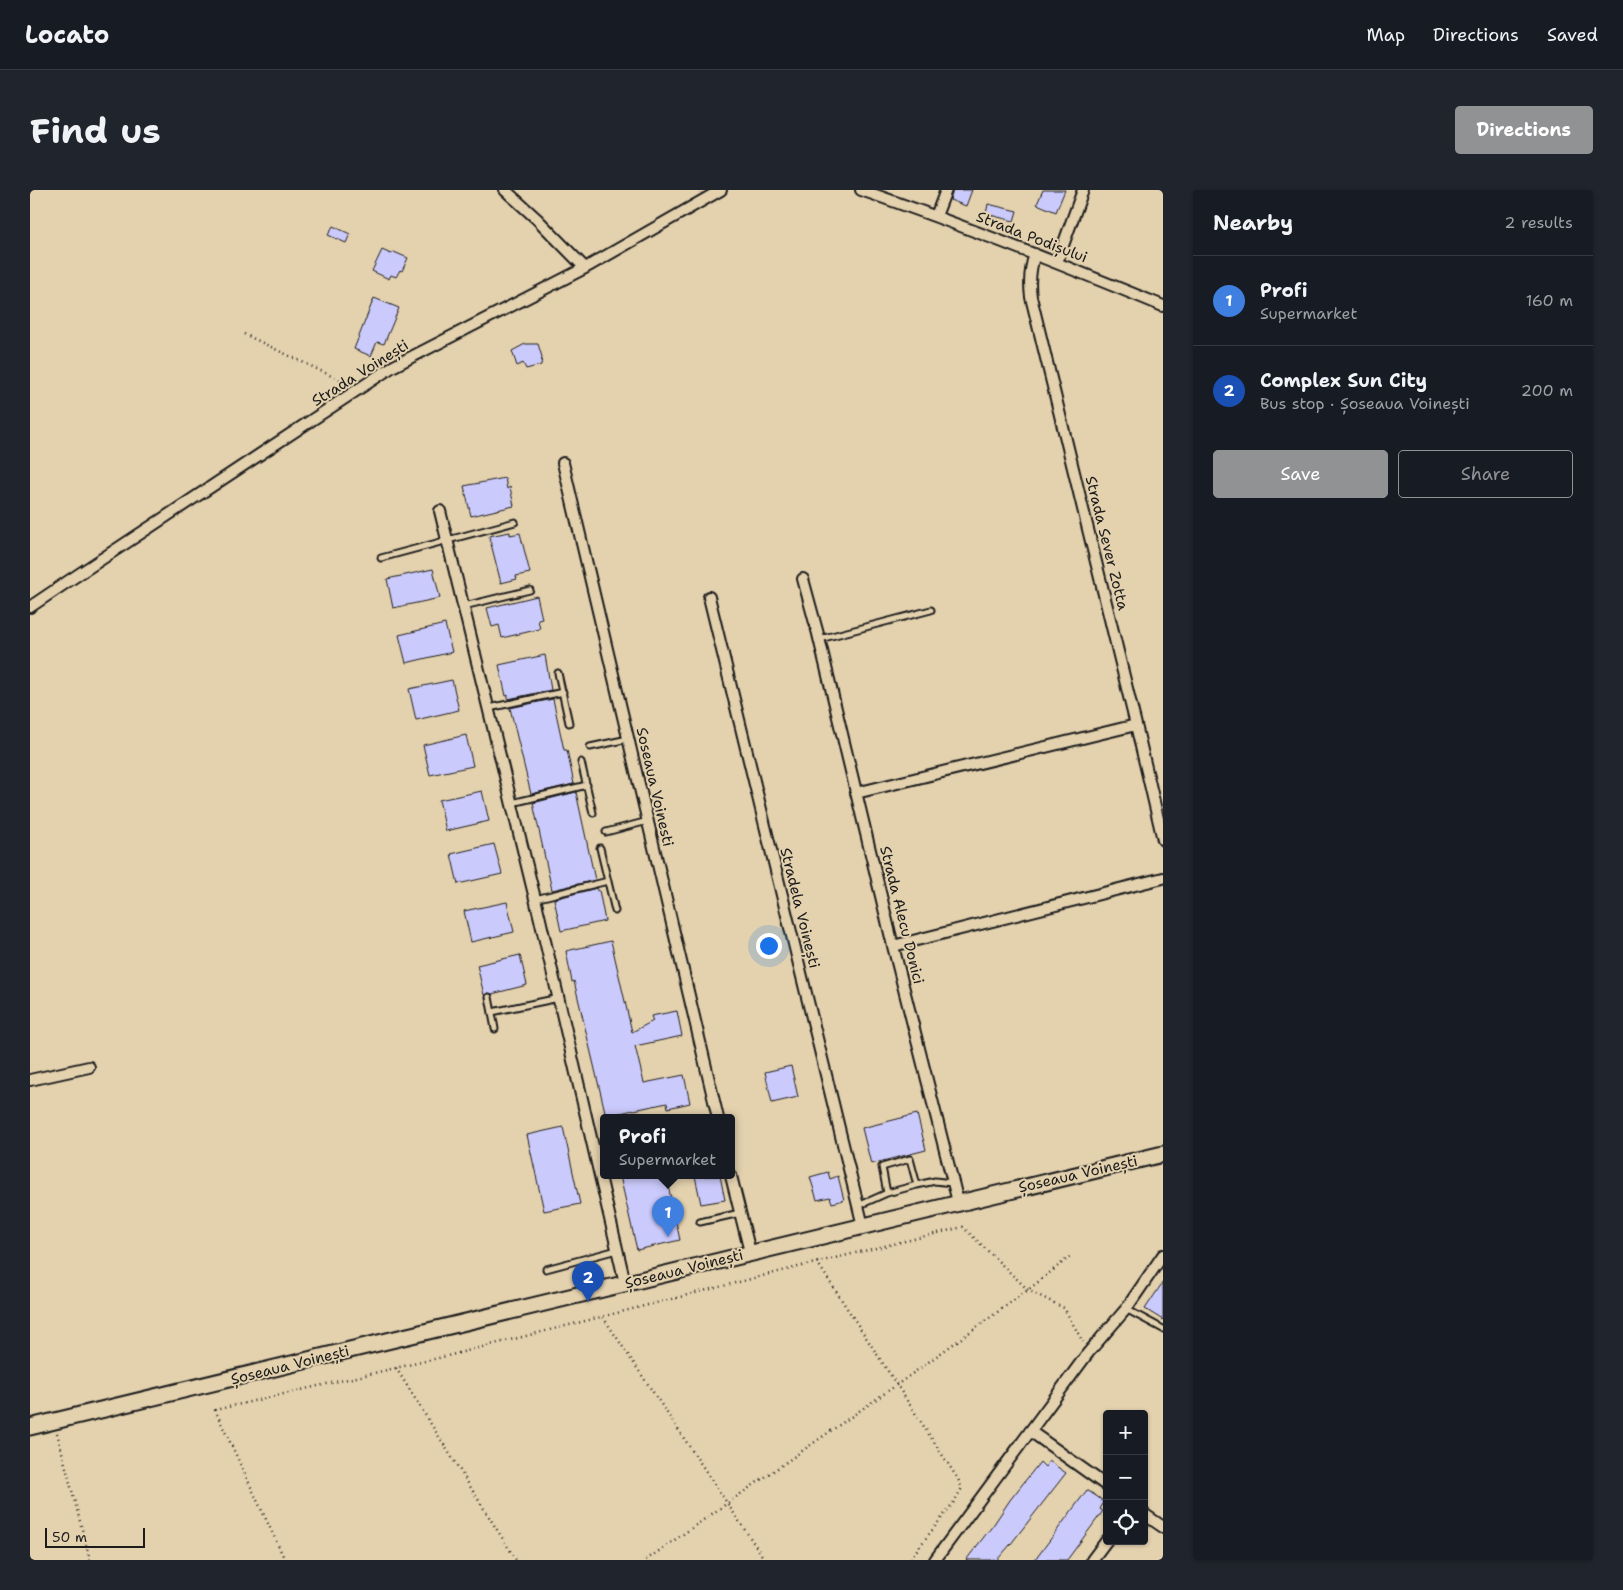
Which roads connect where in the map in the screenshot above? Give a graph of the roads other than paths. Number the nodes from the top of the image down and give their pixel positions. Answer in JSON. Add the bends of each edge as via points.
{"nodes":[{"id":1,"x":505,"y":190,"type":"edge"},
{"id":2,"x":722,"y":190,"type":"edge"},
{"id":3,"x":861,"y":190,"type":"edge"},
{"id":4,"x":946,"y":190,"type":"edge"},
{"id":5,"x":1083,"y":190,"type":"edge"},
{"id":6,"x":936,"y":216,"type":"junction"},
{"id":7,"x":1036,"y":254,"type":"junction"},
{"id":8,"x":1057,"y":262,"type":"junction"},
{"id":9,"x":585,"y":268,"type":"junction"},
{"id":10,"x":1163,"y":306,"type":"edge"},
{"id":11,"x":563,"y":462,"type":"dead end"},
{"id":12,"x":440,"y":511,"type":"dead end"},
{"id":13,"x":515,"y":522,"type":"dead end"},
{"id":14,"x":447,"y":540,"type":"junction"},
{"id":15,"x":381,"y":558,"type":"dead end"},
{"id":16,"x":803,"y":579,"type":"dead end"},
{"id":17,"x":530,"y":590,"type":"dead end"},
{"id":18,"x":709,"y":598,"type":"dead end"},
{"id":19,"x":463,"y":606,"type":"junction"},
{"id":20,"x":30,"y":607,"type":"edge"},
{"id":21,"x":932,"y":610,"type":"dead end"},
{"id":22,"x":819,"y":637,"type":"junction"},
{"id":23,"x":558,"y":673,"type":"dead end"},
{"id":24,"x":563,"y":692,"type":"junction"},
{"id":25,"x":488,"y":708,"type":"junction"},
{"id":26,"x":569,"y":723,"type":"dead end"},
{"id":27,"x":1136,"y":725,"type":"junction"},
{"id":28,"x":628,"y":739,"type":"junction"},
{"id":29,"x":590,"y":747,"type":"dead end"},
{"id":30,"x":582,"y":762,"type":"dead end"},
{"id":31,"x":587,"y":785,"type":"junction"},
{"id":32,"x":856,"y":793,"type":"junction"},
{"id":33,"x":512,"y":803,"type":"junction"},
{"id":34,"x":593,"y":813,"type":"dead end"},
{"id":35,"x":648,"y":822,"type":"junction"},
{"id":36,"x":606,"y":832,"type":"dead end"},
{"id":37,"x":1163,"y":840,"type":"edge"},
{"id":38,"x":600,"y":848,"type":"dead end"},
{"id":39,"x":1163,"y":878,"type":"edge"},
{"id":40,"x":608,"y":881,"type":"junction"},
{"id":41,"x":535,"y":899,"type":"junction"},
{"id":42,"x":615,"y":911,"type":"dead end"},
{"id":43,"x":894,"y":946,"type":"junction"},
{"id":44,"x":488,"y":998,"type":"dead end"},
{"id":45,"x":558,"y":998,"type":"junction"},
{"id":46,"x":492,"y":1012,"type":"junction"},
{"id":47,"x":495,"y":1029,"type":"dead end"},
{"id":48,"x":89,"y":1067,"type":"dead end"},
{"id":49,"x":30,"y":1080,"type":"edge"},
{"id":50,"x":717,"y":1114,"type":"edge"},
{"id":51,"x":1163,"y":1154,"type":"edge"},
{"id":52,"x":600,"y":1177,"type":"edge"},
{"id":53,"x":600,"y":1179,"type":"edge"},
{"id":54,"x":733,"y":1179,"type":"edge"},
{"id":55,"x":953,"y":1183,"type":"junction"},
{"id":56,"x":918,"y":1185,"type":"junction"},
{"id":57,"x":888,"y":1193,"type":"junction"},
{"id":58,"x":958,"y":1202,"type":"junction"},
{"id":59,"x":858,"y":1206,"type":"junction"},
{"id":60,"x":740,"y":1213,"type":"junction"},
{"id":61,"x":700,"y":1222,"type":"dead end"},
{"id":62,"x":862,"y":1226,"type":"junction"},
{"id":63,"x":617,"y":1250,"type":"junction"},
{"id":64,"x":750,"y":1252,"type":"junction"},
{"id":65,"x":1163,"y":1255,"type":"edge"},
{"id":66,"x":546,"y":1269,"type":"dead end"},
{"id":67,"x":625,"y":1283,"type":"junction"},
{"id":68,"x":1126,"y":1309,"type":"junction"},
{"id":69,"x":1163,"y":1329,"type":"edge"},
{"id":70,"x":30,"y":1427,"type":"edge"},
{"id":71,"x":1030,"y":1431,"type":"junction"},
{"id":72,"x":1103,"y":1483,"type":"edge"},
{"id":73,"x":1148,"y":1517,"type":"edge"},
{"id":74,"x":1163,"y":1527,"type":"edge"},
{"id":75,"x":1103,"y":1545,"type":"edge"},
{"id":76,"x":935,"y":1560,"type":"edge"},
{"id":77,"x":1092,"y":1560,"type":"edge"}],
"edges":[{"from":1,"to":9,"type":"street"},
{"from":2,"to":9,"type":"street","name":"Strada Voinești"},
{"from":3,"to":6,"type":"street","name":"Strada Podișului"},
{"from":4,"to":6,"type":"street"},
{"from":5,"to":8,"type":"street"},
{"from":6,"to":7,"type":"street","name":"Strada Podișului"},
{"from":7,"to":8,"type":"street","name":"Strada Podișului"},
{"from":7,"to":27,"type":"street","name":"Strada Sever Zotta","via":[[1029,283],[1031,297]]},
{"from":8,"to":10,"type":"street","name":"Strada Podișului"},
{"from":9,"to":20,"type":"street","name":"Strada Voinești","via":[[392,367]]},
{"from":11,"to":28,"type":"street","name":"Soseaua Voinesti"},
{"from":12,"to":14,"type":"street"},
{"from":13,"to":14,"type":"lane"},
{"from":14,"to":15,"type":"lane"},
{"from":14,"to":19,"type":"street"},
{"from":16,"to":22,"type":"street","name":"Strada Alecu Donici"},
{"from":17,"to":19,"type":"lane"},
{"from":18,"to":59,"type":"street","name":"Stradela Voinești"},
{"from":19,"to":25,"type":"street"},
{"from":21,"to":22,"type":"lane"},
{"from":22,"to":32,"type":"street","name":"Strada Alecu Donici"},
{"from":23,"to":24,"type":"lane"},
{"from":24,"to":25,"type":"lane"},
{"from":24,"to":26,"type":"lane"},
{"from":25,"to":33,"type":"street"},
{"from":27,"to":32,"type":"street"},
{"from":27,"to":37,"type":"street","name":"Strada Sever Zotta"},
{"from":28,"to":29,"type":"lane"},
{"from":28,"to":35,"type":"street","name":"Soseaua Voinesti"},
{"from":30,"to":31,"type":"lane"},
{"from":31,"to":33,"type":"lane"},
{"from":31,"to":34,"type":"lane"},
{"from":32,"to":43,"type":"street","name":"Strada Alecu Donici"},
{"from":33,"to":41,"type":"street"},
{"from":35,"to":36,"type":"lane"},
{"from":35,"to":50,"type":"street","name":"Soseaua Voinesti"},
{"from":38,"to":40,"type":"lane"},
{"from":39,"to":43,"type":"street"},
{"from":40,"to":41,"type":"lane"},
{"from":40,"to":42,"type":"lane"},
{"from":41,"to":45,"type":"street"},
{"from":43,"to":55,"type":"street","name":"Strada Alecu Donici"},
{"from":44,"to":46,"type":"lane"},
{"from":45,"to":46,"type":"lane"},
{"from":45,"to":52,"type":"street"},
{"from":46,"to":47,"type":"lane"},
{"from":48,"to":49,"type":"street"},
{"from":51,"to":58,"type":"main road","name":"Șoseaua Voinești"},
{"from":53,"to":63,"type":"street"},
{"from":54,"to":60,"type":"street"},
{"from":55,"to":56,"type":"lane","via":[[935,1181]]},
{"from":55,"to":58,"type":"street","name":"Strada Alecu Donici"},
{"from":56,"to":57,"type":"lane"},
{"from":56,"to":57,"type":"lane","via":[[910,1159],[882,1167]]},
{"from":57,"to":59,"type":"lane"},
{"from":58,"to":62,"type":"main road","name":"Șoseaua Voinești"},
{"from":59,"to":62,"type":"street","name":"Stradela Voinești"},
{"from":60,"to":61,"type":"lane"},
{"from":60,"to":64,"type":"street"},
{"from":62,"to":64,"type":"main road","name":"Șoseaua Voinești"},
{"from":63,"to":66,"type":"lane"},
{"from":63,"to":67,"type":"street"},
{"from":64,"to":67,"type":"main road","name":"Șoseaua Voinești"},
{"from":65,"to":68,"type":"street"},
{"from":67,"to":70,"type":"main road","name":"Șoseaua Voinești"},
{"from":68,"to":69,"type":"lane"},
{"from":68,"to":71,"type":"street","via":[[1088,1353]]},
{"from":71,"to":72,"type":"street"},
{"from":71,"to":76,"type":"street"},
{"from":73,"to":74,"type":"street"},
{"from":75,"to":77,"type":"street"}]}
